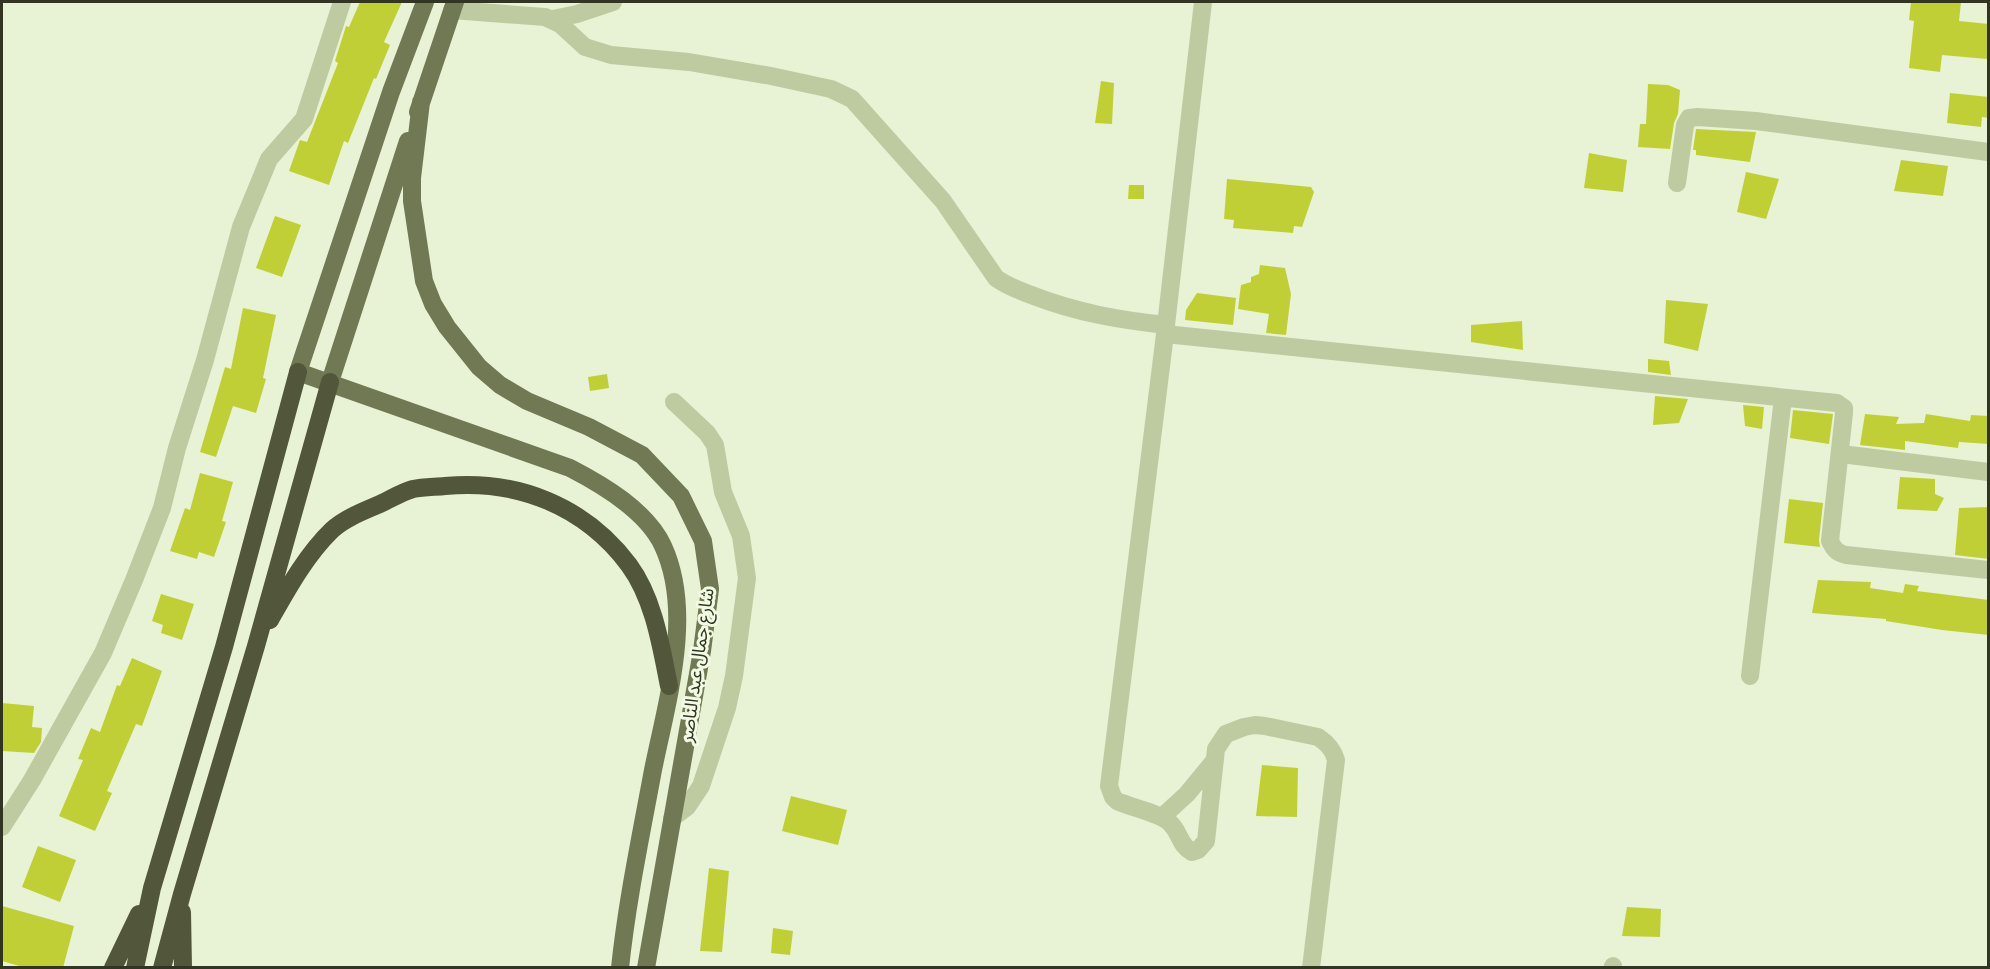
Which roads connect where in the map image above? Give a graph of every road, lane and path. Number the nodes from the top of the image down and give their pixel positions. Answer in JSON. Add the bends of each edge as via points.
{"nodes":[{"id":1,"x":342,"y":2,"type":"edge"},
{"id":2,"x":424,"y":2,"type":"edge"},
{"id":3,"x":613,"y":2,"type":"edge"},
{"id":4,"x":1203,"y":2,"type":"edge"},
{"id":5,"x":453,"y":6,"type":"edge"},
{"id":6,"x":553,"y":19,"type":"junction"},
{"id":7,"x":421,"y":102,"type":"junction"},
{"id":8,"x":1989,"y":152,"type":"edge"},
{"id":9,"x":1677,"y":183,"type":"dead end"},
{"id":10,"x":1166,"y":330,"type":"junction"},
{"id":11,"x":298,"y":372,"type":"junction"},
{"id":12,"x":330,"y":382,"type":"junction"},
{"id":13,"x":1783,"y":398,"type":"junction"},
{"id":14,"x":674,"y":402,"type":"dead end"},
{"id":15,"x":1841,"y":454,"type":"junction"},
{"id":16,"x":1989,"y":472,"type":"edge"},
{"id":17,"x":1989,"y":570,"type":"edge"},
{"id":18,"x":256,"y":645,"type":"junction"},
{"id":19,"x":1750,"y":676,"type":"dead end"},
{"id":20,"x":669,"y":686,"type":"junction"},
{"id":21,"x":1215,"y":760,"type":"junction"},
{"id":22,"x":672,"y":818,"type":"junction"},
{"id":23,"x":1162,"y":818,"type":"junction"},
{"id":24,"x":2,"y":827,"type":"edge"},
{"id":25,"x":152,"y":888,"type":"junction"},
{"id":26,"x":182,"y":894,"type":"junction"},
{"id":27,"x":112,"y":968,"type":"edge"},
{"id":28,"x":135,"y":968,"type":"edge"},
{"id":29,"x":162,"y":968,"type":"edge"},
{"id":30,"x":183,"y":968,"type":"edge"},
{"id":31,"x":620,"y":968,"type":"edge"},
{"id":32,"x":646,"y":968,"type":"edge"},
{"id":33,"x":1311,"y":968,"type":"edge"}],
"edges":[{"from":1,"to":24,"type":"street","via":[[304,119],[269,159],[241,227],[162,508],[134,580],[103,653]]},
{"from":2,"to":11,"type":"main road"},
{"from":3,"to":6,"type":"street"},
{"from":4,"to":10,"type":"street"},
{"from":5,"to":6,"type":"street"},
{"from":5,"to":7,"type":"main road"},
{"from":6,"to":10,"type":"street","via":[[594,51],[717,66],[831,89],[852,99],[943,201],[996,278],[1055,304]]},
{"from":7,"to":12,"type":"main road"},
{"from":7,"to":22,"type":"main road","name":"شارع جمال عبد الناصر","via":[[412,201],[424,281],[447,327],[500,386],[642,455],[681,496],[703,541],[710,589]]},
{"from":8,"to":9,"type":"street","via":[[1698,117],[1689,118],[1685,125]]},
{"from":10,"to":13,"type":"street"},
{"from":10,"to":23,"type":"street","via":[[1109,786],[1118,801]]},
{"from":11,"to":12,"type":"main road","name":"شارع جمال عبد الناصر"},
{"from":11,"to":25,"type":"highway","via":[[224,647]]},
{"from":12,"to":18,"type":"highway"},
{"from":12,"to":20,"type":"main road","name":"شارع جمال عبد الناصر","via":[[570,468],[621,499],[662,543],[670,563],[677,616]]},
{"from":13,"to":15,"type":"street","via":[[1841,406]]},
{"from":13,"to":19,"type":"street"},
{"from":14,"to":22,"type":"street","via":[[715,445],[723,492],[741,536],[747,578],[727,708],[701,786],[687,807]]},
{"from":15,"to":16,"type":"street"},
{"from":15,"to":17,"type":"street","via":[[1830,541],[1838,553]]},
{"from":18,"to":20,"type":"highway","via":[[314,551],[334,529],[359,513],[414,489],[467,484],[502,486],[564,507],[612,545],[631,567],[657,630]]},
{"from":18,"to":26,"type":"highway"},
{"from":20,"to":31,"type":"main road","name":"شارع جمال عبد الناصر","via":[[624,923]]},
{"from":21,"to":23,"type":"street"},
{"from":21,"to":23,"type":"street","via":[[1203,846],[1188,850],[1172,824]]},
{"from":21,"to":33,"type":"street","via":[[1218,743],[1226,734],[1255,725],[1318,737],[1334,753]]},
{"from":22,"to":32,"type":"main road","name":"شارع جمال عبد الناصر"},
{"from":25,"to":27,"type":"highway"},
{"from":25,"to":28,"type":"highway"},
{"from":26,"to":29,"type":"highway"},
{"from":26,"to":30,"type":"highway"}]}
